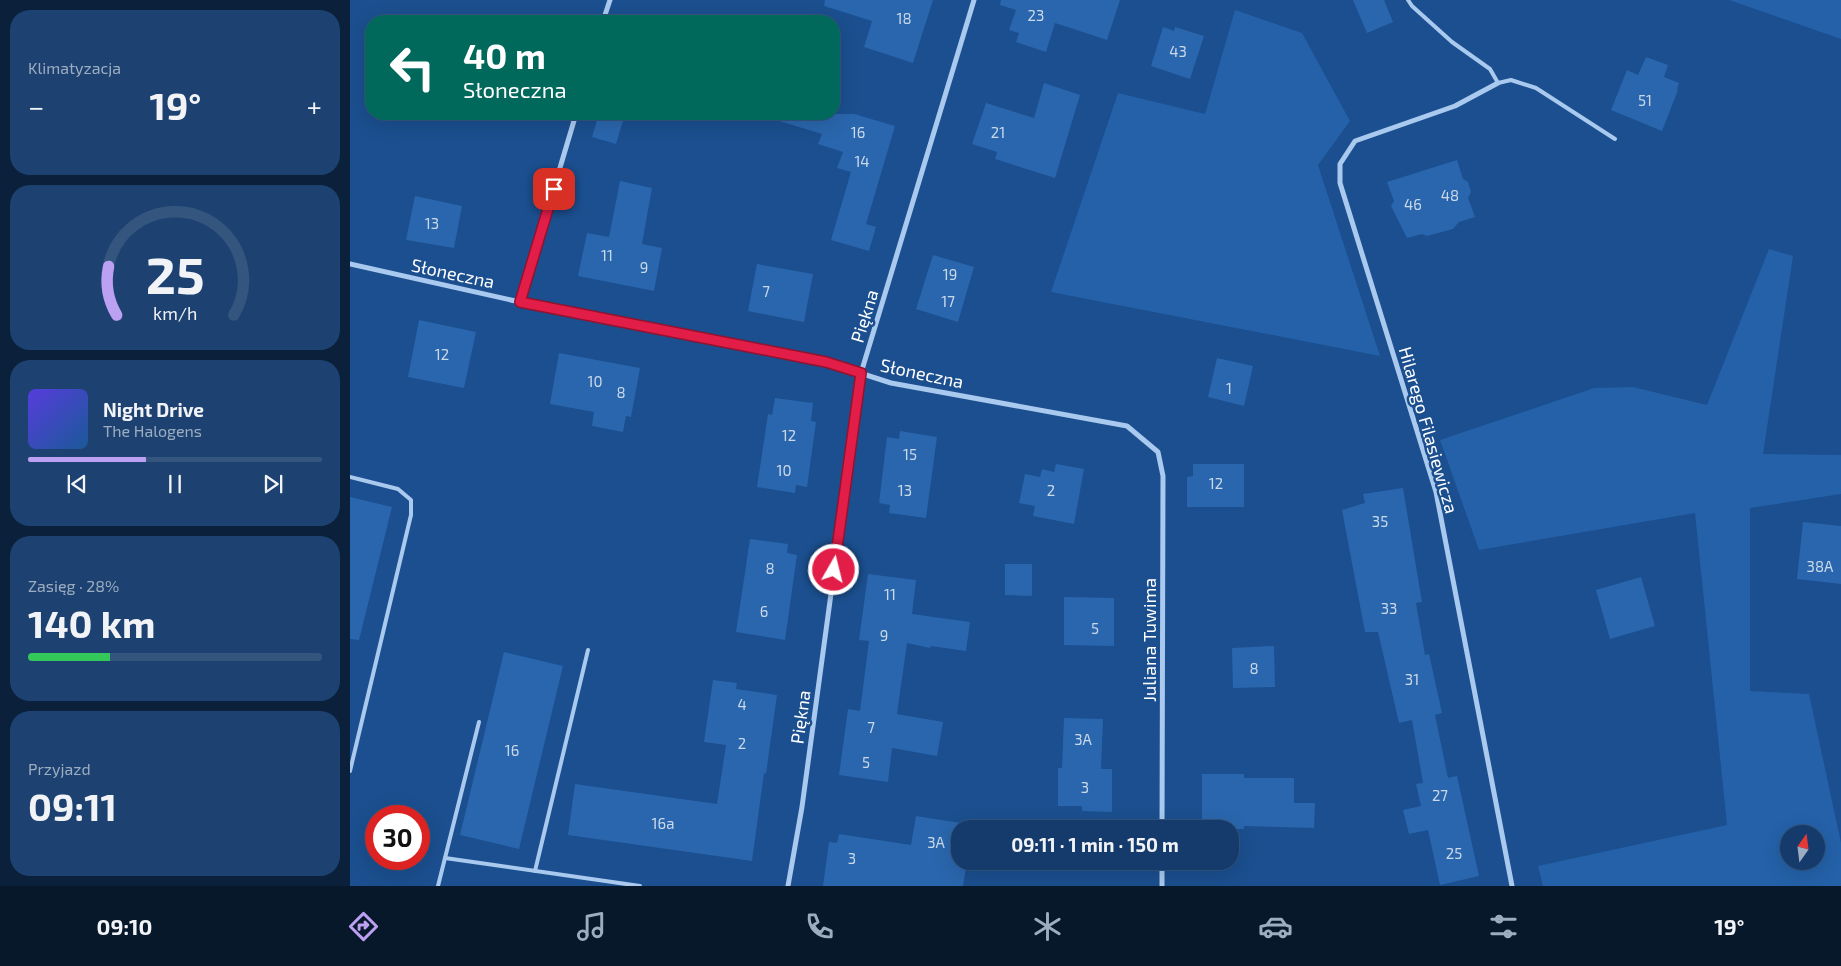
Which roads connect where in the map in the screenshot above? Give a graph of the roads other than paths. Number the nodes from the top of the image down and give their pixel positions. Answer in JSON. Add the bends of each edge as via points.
{"nodes":[{"id":1,"x":610,"y":0,"type":"edge"},
{"id":2,"x":974,"y":0,"type":"edge"},
{"id":3,"x":1408,"y":0,"type":"edge"},
{"id":4,"x":605,"y":15,"type":"edge"},
{"id":5,"x":1498,"y":83,"type":"junction"},
{"id":6,"x":574,"y":120,"type":"edge"},
{"id":7,"x":1615,"y":139,"type":"dead end"},
{"id":8,"x":350,"y":264,"type":"edge"},
{"id":9,"x":520,"y":302,"type":"junction"},
{"id":10,"x":861,"y":373,"type":"junction"},
{"id":11,"x":1158,"y":452,"type":"joint"},
{"id":12,"x":350,"y":477,"type":"edge"},
{"id":13,"x":588,"y":650,"type":"dead end"},
{"id":14,"x":479,"y":722,"type":"dead end"},
{"id":15,"x":350,"y":771,"type":"edge"},
{"id":16,"x":1162,"y":820,"type":"edge"},
{"id":17,"x":445,"y":858,"type":"junction"},
{"id":18,"x":1162,"y":870,"type":"edge"},
{"id":19,"x":535,"y":871,"type":"junction"},
{"id":20,"x":438,"y":886,"type":"edge"},
{"id":21,"x":640,"y":886,"type":"edge"},
{"id":22,"x":788,"y":886,"type":"edge"},
{"id":23,"x":1162,"y":886,"type":"edge"},
{"id":24,"x":1512,"y":886,"type":"edge"}],
"edges":[{"from":1,"to":4,"type":"street"},
{"from":2,"to":10,"type":"street","name":"Piękna"},
{"from":3,"to":5,"type":"lane","via":[[1452,42],[1490,69]]},
{"from":5,"to":7,"type":"lane","via":[[1511,80],[1536,88]]},
{"from":5,"to":24,"type":"street","name":"Hilarego Filasiewicza","via":[[1455,106],[1355,141],[1340,164],[1340,184],[1436,492]]},
{"from":6,"to":9,"type":"street"},
{"from":8,"to":9,"type":"street","name":"Słoneczna"},
{"from":9,"to":10,"type":"street","name":"Słoneczna","via":[[826,362]]},
{"from":10,"to":11,"type":"street","name":"Słoneczna","via":[[892,383],[1127,426]]},
{"from":10,"to":22,"type":"street","name":"Piękna","via":[[802,807]]},
{"from":11,"to":16,"type":"street","name":"Juliana Tuwima","via":[[1163,476]]},
{"from":12,"to":15,"type":"lane","via":[[398,489],[411,500],[411,515]]},
{"from":13,"to":19,"type":"lane"},
{"from":14,"to":17,"type":"lane"},
{"from":17,"to":19,"type":"lane"},
{"from":17,"to":20,"type":"lane"},
{"from":18,"to":23,"type":"street"},
{"from":19,"to":21,"type":"lane"}]}
